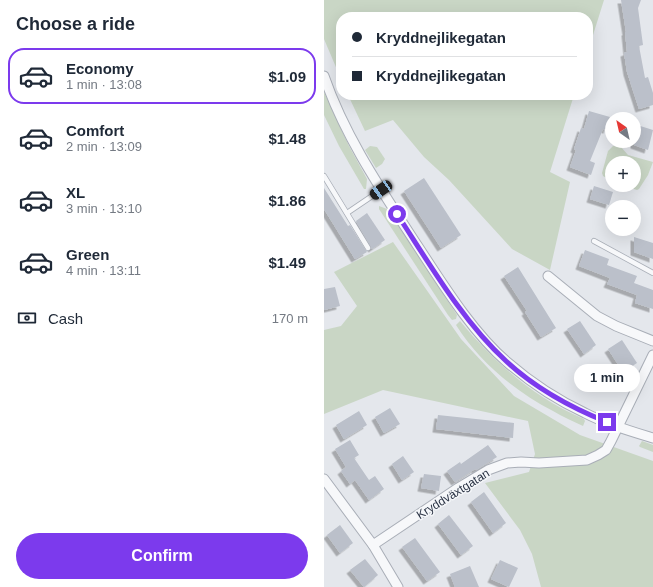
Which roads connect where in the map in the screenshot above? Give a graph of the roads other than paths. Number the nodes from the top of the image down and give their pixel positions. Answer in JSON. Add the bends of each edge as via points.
{"nodes":[{"id":1,"x":324,"y":76,"type":"edge"},
{"id":2,"x":324,"y":176,"type":"edge"},
{"id":3,"x":381,"y":190,"type":"junction"},
{"id":4,"x":347,"y":213,"type":"junction"},
{"id":5,"x":594,"y":241,"type":"dead end"},
{"id":6,"x":368,"y":248,"type":"dead end"},
{"id":7,"x":653,"y":273,"type":"edge"},
{"id":8,"x":548,"y":276,"type":"dead end"},
{"id":9,"x":653,"y":341,"type":"edge"},
{"id":10,"x":653,"y":355,"type":"edge"},
{"id":11,"x":618,"y":426,"type":"junction"},
{"id":12,"x":653,"y":438,"type":"edge"},
{"id":13,"x":324,"y":479,"type":"edge"},
{"id":14,"x":373,"y":546,"type":"junction"},
{"id":15,"x":398,"y":587,"type":"edge"}],
"edges":[{"from":1,"to":3,"type":"street","via":[[356,147]]},
{"from":2,"to":4,"type":"lane"},
{"from":3,"to":4,"type":"lane"},
{"from":3,"to":11,"type":"street","via":[[437,276],[484,339],[506,361],[559,399],[586,414]]},
{"from":4,"to":6,"type":"lane"},
{"from":5,"to":7,"type":"lane"},
{"from":8,"to":9,"type":"street","via":[[597,316]]},
{"from":10,"to":11,"type":"street","name":"Kryddväxtgatan"},
{"from":11,"to":12,"type":"street"},
{"from":11,"to":14,"type":"street","name":"Kryddväxtgatan","via":[[606,450],[587,460],[507,463],[488,470]]},
{"from":13,"to":14,"type":"street"},
{"from":14,"to":15,"type":"street"}]}
